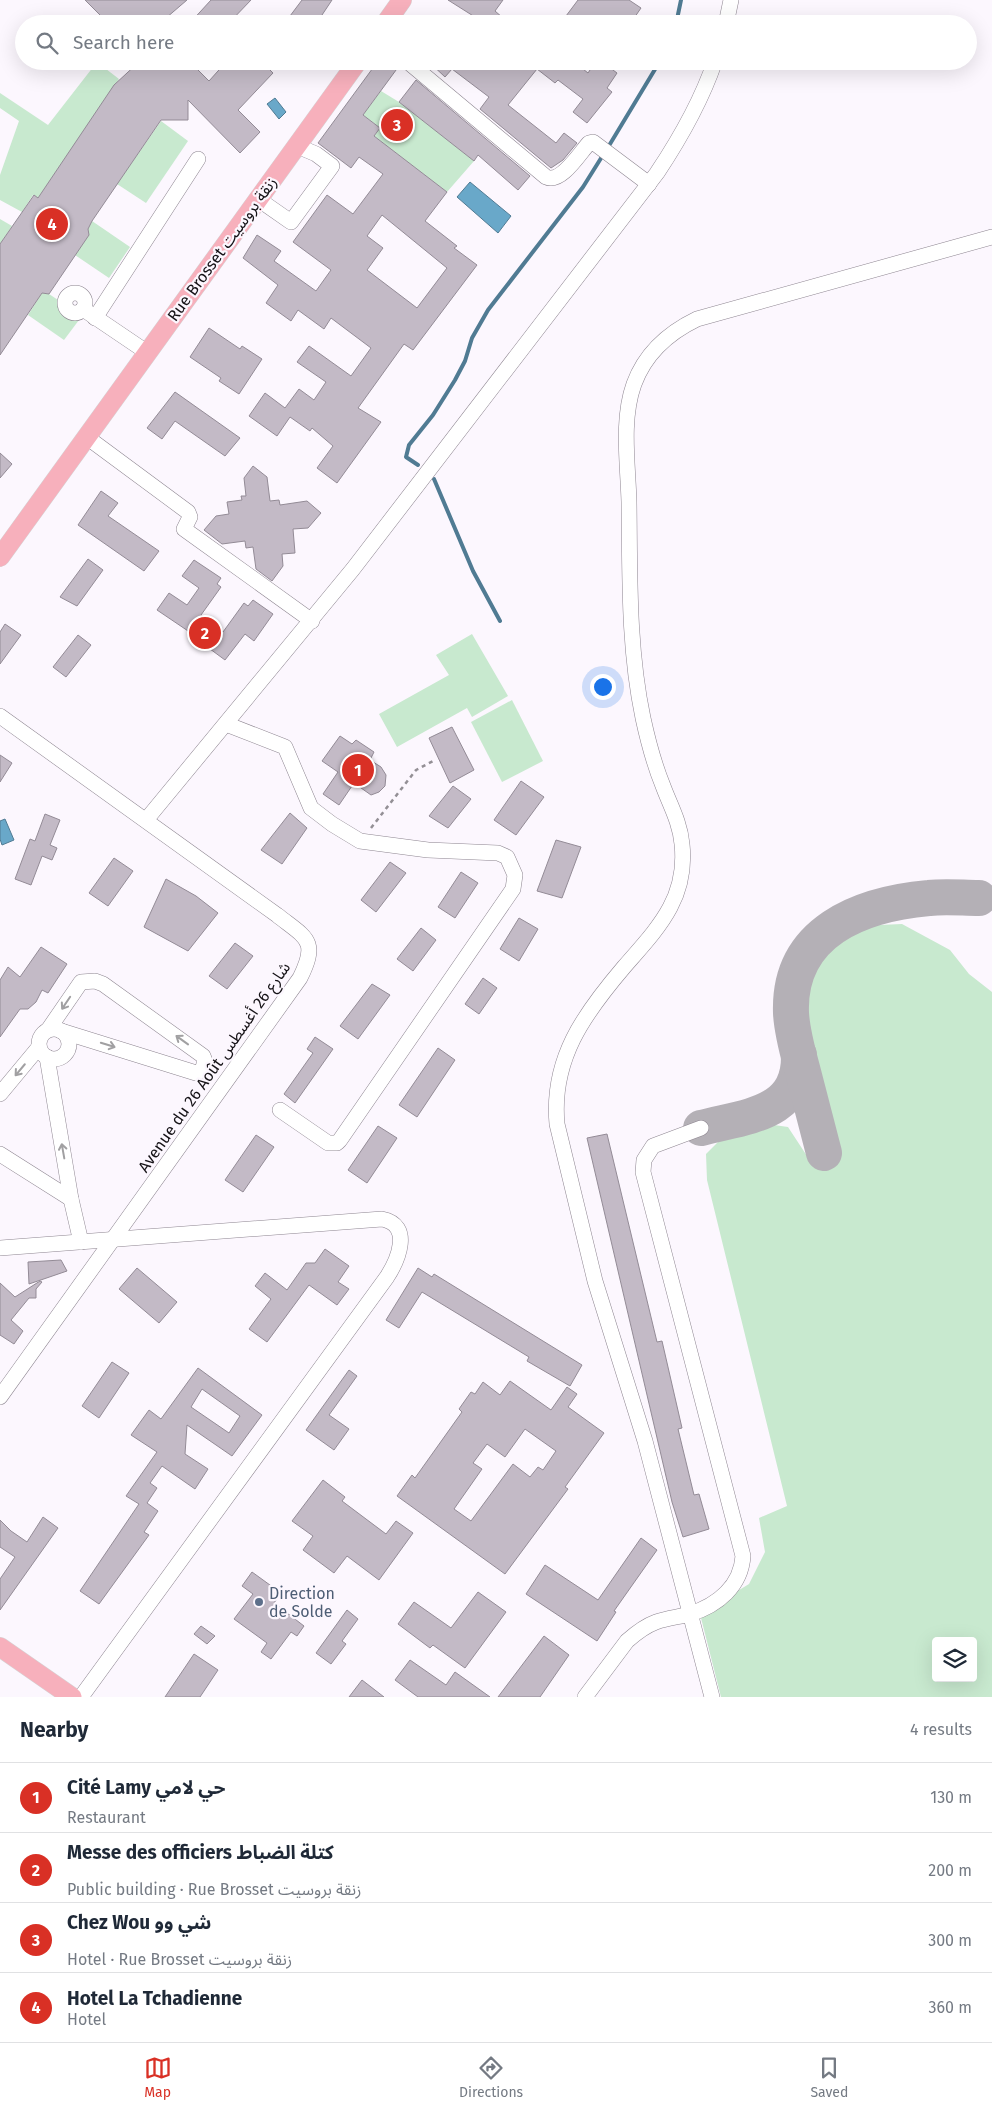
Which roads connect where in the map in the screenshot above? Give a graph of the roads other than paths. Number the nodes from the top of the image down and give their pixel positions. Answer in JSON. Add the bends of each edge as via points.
{"nodes":[{"id":1,"x":402,"y":0,"type":"edge"},
{"id":2,"x":731,"y":0,"type":"edge"},
{"id":3,"x":391,"y":15,"type":"edge"},
{"id":4,"x":728,"y":15,"type":"edge"},
{"id":5,"x":352,"y":70,"type":"edge"},
{"id":6,"x":418,"y":70,"type":"edge"},
{"id":7,"x":712,"y":70,"type":"edge"},
{"id":8,"x":297,"y":146,"type":"junction"},
{"id":9,"x":198,"y":159,"type":"dead end"},
{"id":10,"x":649,"y":184,"type":"junction"},
{"id":11,"x":258,"y":199,"type":"junction"},
{"id":12,"x":992,"y":237,"type":"edge"},
{"id":13,"x":83,"y":309,"type":"dead end"},
{"id":14,"x":96,"y":318,"type":"junction"},
{"id":15,"x":148,"y":353,"type":"junction"},
{"id":16,"x":88,"y":438,"type":"junction"},
{"id":17,"x":7,"y":536,"type":"edge"},
{"id":18,"x":0,"y":557,"type":"edge"},
{"id":19,"x":312,"y":621,"type":"junction"},
{"id":20,"x":0,"y":716,"type":"edge"},
{"id":21,"x":226,"y":724,"type":"junction"},
{"id":22,"x":146,"y":820,"type":"junction"},
{"id":23,"x":55,"y":1031,"type":"junction"},
{"id":24,"x":43,"y":1052,"type":"junction"},
{"id":25,"x":0,"y":1094,"type":"edge"},
{"id":26,"x":280,"y":1110,"type":"dead end"},
{"id":27,"x":701,"y":1128,"type":"dead end"},
{"id":28,"x":0,"y":1154,"type":"edge"},
{"id":29,"x":71,"y":1199,"type":"junction"},
{"id":30,"x":113,"y":1240,"type":"junction"},
{"id":31,"x":81,"y":1242,"type":"junction"},
{"id":32,"x":0,"y":1248,"type":"edge"},
{"id":33,"x":0,"y":1397,"type":"edge"},
{"id":34,"x":691,"y":1614,"type":"junction"},
{"id":35,"x":0,"y":1647,"type":"edge"},
{"id":36,"x":72,"y":1697,"type":"edge"},
{"id":37,"x":81,"y":1697,"type":"edge"},
{"id":38,"x":585,"y":1697,"type":"edge"},
{"id":39,"x":712,"y":1697,"type":"edge"}],
"edges":[{"from":1,"to":3,"type":"main road"},
{"from":2,"to":4,"type":"street"},
{"from":5,"to":8,"type":"main road","name":"Rue Brosset زنقة بروسيت"},
{"from":6,"to":10,"type":"street","via":[[546,177],[560,176],[591,142],[595,142]]},
{"from":7,"to":10,"type":"street","via":[[683,134]]},
{"from":8,"to":11,"type":"main road","name":"Rue Brosset زنقة بروسيت"},
{"from":8,"to":11,"type":"street","via":[[332,166],[291,222]]},
{"from":9,"to":14,"type":"street"},
{"from":10,"to":19,"type":"street"},
{"from":11,"to":15,"type":"main road","name":"Rue Brosset زنقة بروسيت"},
{"from":12,"to":34,"type":"street","via":[[697,320],[674,332],[654,349],[640,370],[631,394],[627,420],[628,491],[635,667],[649,742],[679,826],[683,863],[676,894],[662,922],[610,985],[574,1036],[558,1080],[556,1110],[595,1281],[645,1441]]},
{"from":13,"to":14,"type":"street"},
{"from":14,"to":15,"type":"street"},
{"from":15,"to":16,"type":"main road","name":"Rue Brosset زنقة بروسيت"},
{"from":16,"to":17,"type":"main road","name":"Rue Brosset زنقة بروسيت"},
{"from":16,"to":19,"type":"street","via":[[189,513],[184,529]]},
{"from":17,"to":18,"type":"main road","name":"Rue Brosset زنقة بروسيت"},
{"from":19,"to":21,"type":"street"},
{"from":20,"to":22,"type":"street","name":"Avenue du 26 Août شارع 26 أغسطس"},
{"from":21,"to":22,"type":"street"},
{"from":21,"to":26,"type":"street","via":[[285,747],[311,808],[360,841],[428,850],[503,854],[511,862],[515,883],[337,1143],[328,1143]]},
{"from":22,"to":30,"type":"street","name":"Avenue du 26 Août شارع 26 أغسطس","via":[[304,936],[310,949],[300,978]]},
{"from":23,"to":23,"type":"street","one_way":true,"via":[[196,1073],[204,1066],[203,1056],[96,981],[81,982]]},
{"from":23,"to":24,"type":"street","via":[[43,1034]]},
{"from":23,"to":24,"type":"street","via":[[66,1035],[68,1048],[60,1058]]},
{"from":24,"to":25,"type":"street","one_way":true},
{"from":29,"to":24,"type":"street","one_way":true},
{"from":27,"to":34,"type":"street","via":[[653,1146],[644,1160],[643,1172],[743,1556],[739,1578],[732,1588]]},
{"from":28,"to":29,"type":"street"},
{"from":29,"to":31,"type":"street"},
{"from":30,"to":31,"type":"street"},
{"from":30,"to":33,"type":"street","name":"Avenue du 26 Août شارع 26 أغسطس"},
{"from":30,"to":37,"type":"street","via":[[382,1219],[398,1230],[401,1239],[396,1264],[387,1278]]},
{"from":31,"to":32,"type":"street"},
{"from":34,"to":38,"type":"street","via":[[656,1622],[642,1629],[627,1641]]},
{"from":34,"to":39,"type":"street"},
{"from":35,"to":36,"type":"main road"}]}
